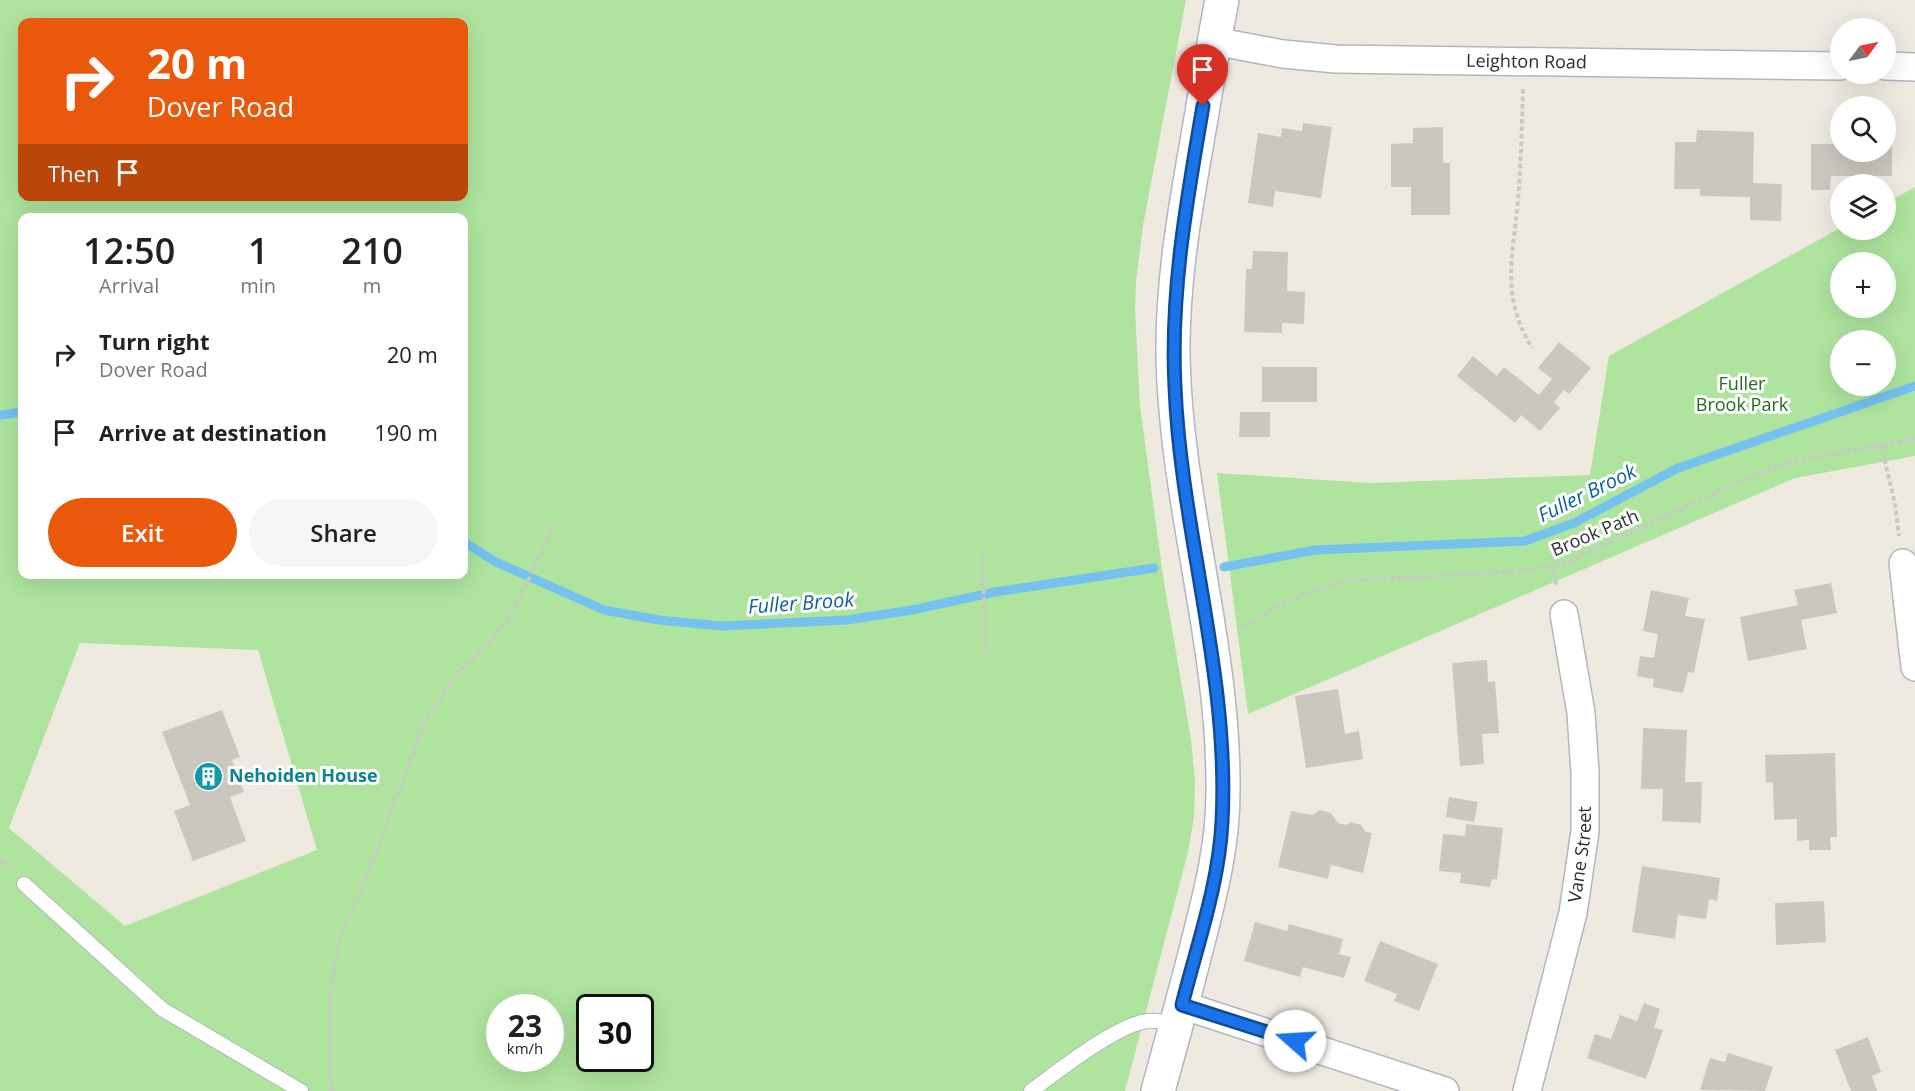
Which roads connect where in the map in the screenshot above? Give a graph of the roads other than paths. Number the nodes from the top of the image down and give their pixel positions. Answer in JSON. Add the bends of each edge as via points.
{"nodes":[{"id":1,"x":1222,"y":0,"type":"edge"},
{"id":2,"x":1214,"y":41,"type":"junction"},
{"id":3,"x":1830,"y":66,"type":"edge"},
{"id":4,"x":1896,"y":66,"type":"edge"},
{"id":5,"x":1915,"y":67,"type":"edge"},
{"id":6,"x":1902,"y":563,"type":"road end"},
{"id":7,"x":1564,"y":614,"type":"dead end"},
{"id":8,"x":1915,"y":668,"type":"edge"},
{"id":9,"x":24,"y":884,"type":"dead end"},
{"id":10,"x":1179,"y":1015,"type":"junction"},
{"id":11,"x":301,"y":1091,"type":"edge"},
{"id":12,"x":1031,"y":1091,"type":"edge"},
{"id":13,"x":1158,"y":1091,"type":"edge"},
{"id":14,"x":1445,"y":1091,"type":"edge"},
{"id":15,"x":1527,"y":1091,"type":"edge"}],
"edges":[{"from":1,"to":2,"type":"street"},
{"from":2,"to":3,"type":"street","name":"Leighton Road","via":[[1311,58]]},
{"from":2,"to":10,"type":"street","via":[[1183,225],[1173,328],[1179,440],[1221,728],[1222,825],[1214,883]]},
{"from":4,"to":5,"type":"street"},
{"from":6,"to":8,"type":"street"},
{"from":7,"to":15,"type":"street","name":"Vane Street","via":[[1581,713],[1585,831],[1573,913]]},
{"from":9,"to":11,"type":"lane","via":[[162,1009]]},
{"from":10,"to":12,"type":"lane","via":[[1134,1025],[1093,1047]]},
{"from":10,"to":13,"type":"street"},
{"from":10,"to":14,"type":"street"}]}
